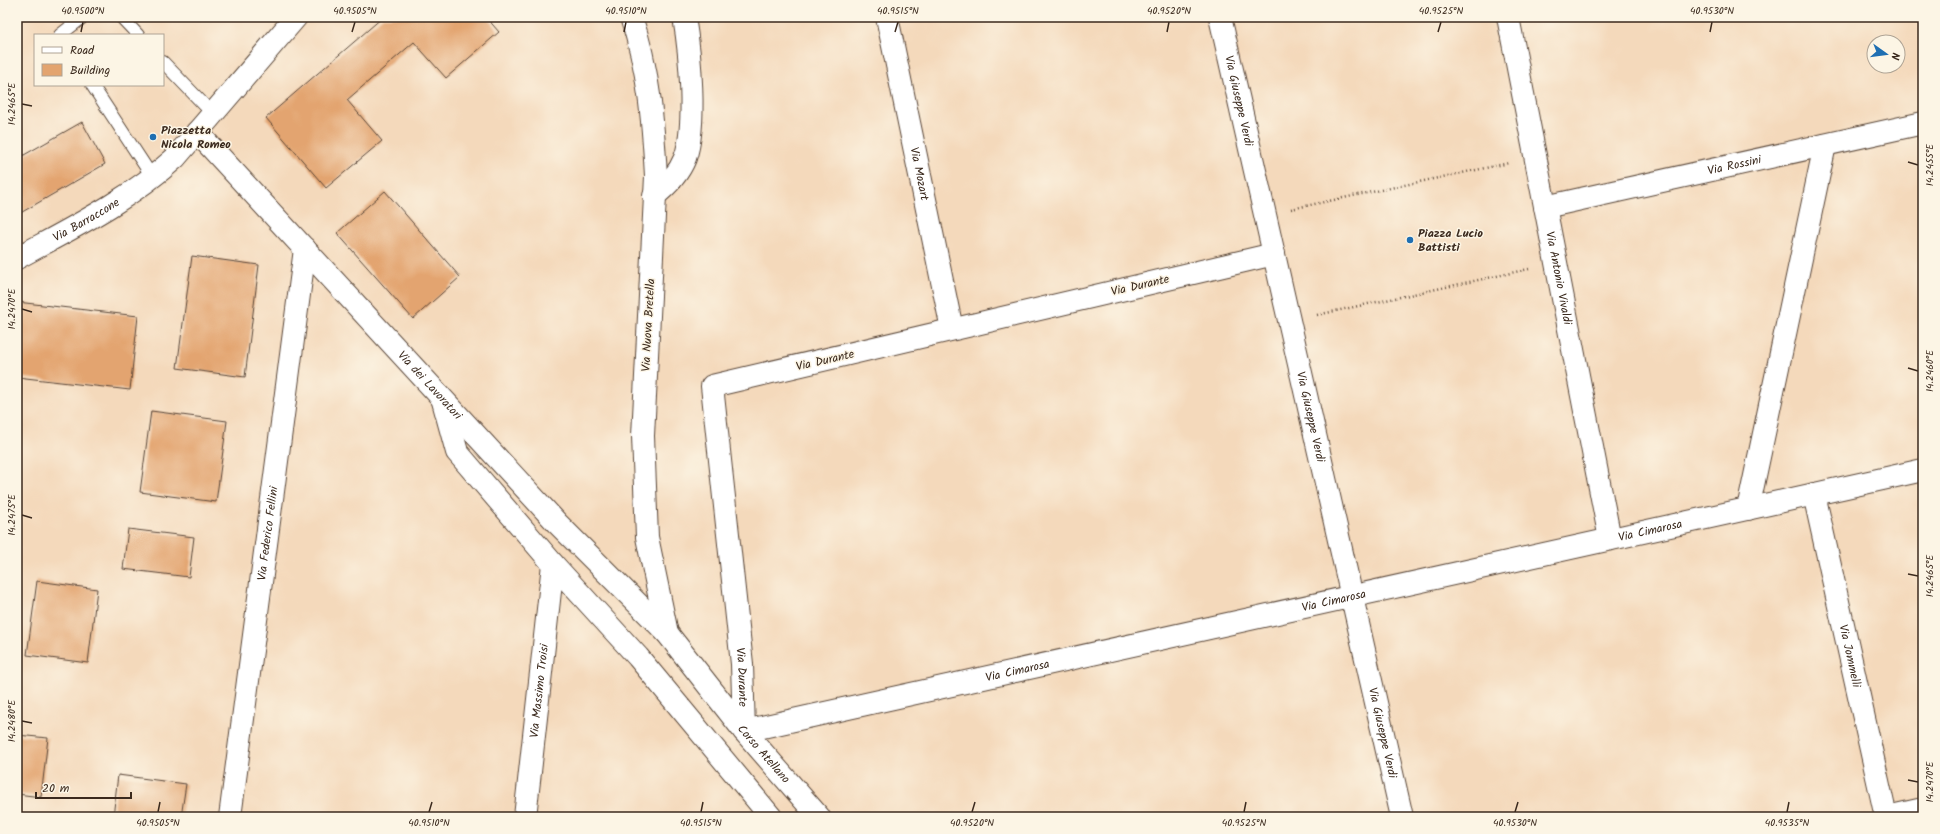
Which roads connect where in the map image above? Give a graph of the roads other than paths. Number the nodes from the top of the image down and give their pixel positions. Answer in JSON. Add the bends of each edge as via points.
{"nodes":[{"id":1,"x":83,"y":17,"type":"edge"},
{"id":2,"x":121,"y":17,"type":"edge"},
{"id":3,"x":296,"y":17,"type":"edge"},
{"id":4,"x":631,"y":17,"type":"edge"},
{"id":5,"x":684,"y":17,"type":"edge"},
{"id":6,"x":887,"y":17,"type":"edge"},
{"id":7,"x":1220,"y":17,"type":"edge"},
{"id":8,"x":1508,"y":17,"type":"edge"},
{"id":9,"x":61,"y":34,"type":"edge"},
{"id":10,"x":137,"y":34,"type":"edge"},
{"id":11,"x":164,"y":63,"type":"edge"},
{"id":12,"x":93,"y":86,"type":"edge"},
{"id":13,"x":212,"y":114,"type":"junction"},
{"id":14,"x":1923,"y":123,"type":"edge"},
{"id":15,"x":197,"y":132,"type":"junction"},
{"id":16,"x":1826,"y":144,"type":"junction"},
{"id":17,"x":153,"y":178,"type":"junction"},
{"id":18,"x":654,"y":196,"type":"junction"},
{"id":19,"x":1545,"y":207,"type":"junction"},
{"id":20,"x":305,"y":249,"type":"junction"},
{"id":21,"x":1274,"y":254,"type":"junction"},
{"id":22,"x":17,"y":258,"type":"edge"},
{"id":23,"x":952,"y":329,"type":"junction"},
{"id":24,"x":442,"y":398,"type":"junction"},
{"id":25,"x":1923,"y":470,"type":"edge"},
{"id":26,"x":1814,"y":494,"type":"junction"},
{"id":27,"x":1748,"y":509,"type":"junction"},
{"id":28,"x":1610,"y":539,"type":"junction"},
{"id":29,"x":553,"y":564,"type":"junction"},
{"id":30,"x":1352,"y":596,"type":"junction"},
{"id":31,"x":667,"y":633,"type":"junction"},
{"id":32,"x":744,"y":731,"type":"junction"},
{"id":33,"x":1923,"y":809,"type":"edge"},
{"id":34,"x":230,"y":817,"type":"edge"},
{"id":35,"x":525,"y":817,"type":"edge"},
{"id":36,"x":771,"y":817,"type":"edge"},
{"id":37,"x":819,"y":817,"type":"edge"},
{"id":38,"x":1402,"y":817,"type":"edge"},
{"id":39,"x":1886,"y":817,"type":"edge"}],
"edges":[{"from":1,"to":9,"type":"lane"},
{"from":2,"to":10,"type":"lane"},
{"from":3,"to":13,"type":"street","name":"Via Barraccone"},
{"from":4,"to":18,"type":"street","name":"Via Nuova Bretella","via":[[639,39],[649,101],[656,176]]},
{"from":5,"to":18,"type":"street","via":[[689,45],[691,128],[688,146],[680,167],[664,188]]},
{"from":6,"to":23,"type":"street","name":"Via Mozart"},
{"from":7,"to":21,"type":"street","name":"Via Giuseppe Verdi"},
{"from":8,"to":19,"type":"street","name":"Via Antonio Vivaldi"},
{"from":11,"to":13,"type":"lane"},
{"from":12,"to":17,"type":"lane"},
{"from":13,"to":15,"type":"street","name":"Via Barraccone"},
{"from":14,"to":16,"type":"street","name":"Via Rossini"},
{"from":15,"to":17,"type":"street","name":"Via Barraccone","via":[[175,158]]},
{"from":15,"to":20,"type":"street","name":"Via dei Lavoratori"},
{"from":16,"to":19,"type":"street","name":"Via Rossini"},
{"from":16,"to":27,"type":"street"},
{"from":17,"to":22,"type":"street","name":"Via Barraccone","via":[[92,217]]},
{"from":18,"to":31,"type":"street","name":"Via Nuova Bretella","via":[[643,436],[647,536]]},
{"from":19,"to":28,"type":"street","name":"Via Antonio Vivaldi"},
{"from":20,"to":24,"type":"street","name":"Via dei Lavoratori"},
{"from":20,"to":34,"type":"street","name":"Via Federico Fellini"},
{"from":21,"to":23,"type":"street","name":"Via Durante"},
{"from":21,"to":30,"type":"street","name":"Via Giuseppe Verdi"},
{"from":23,"to":32,"type":"street","name":"Via Durante","via":[[712,386],[742,664]]},
{"from":24,"to":29,"type":"street","via":[[457,452]]},
{"from":24,"to":31,"type":"street","name":"Via dei Lavoratori","via":[[557,523]]},
{"from":25,"to":26,"type":"street","name":"Via Cimarosa"},
{"from":26,"to":27,"type":"street","name":"Via Cimarosa"},
{"from":26,"to":39,"type":"street","name":"Via Jommelli"},
{"from":27,"to":28,"type":"street","name":"Via Cimarosa"},
{"from":28,"to":30,"type":"street","name":"Via Cimarosa"},
{"from":29,"to":35,"type":"street","name":"Via Massimo Troisi"},
{"from":29,"to":36,"type":"street","via":[[638,657]]},
{"from":30,"to":32,"type":"street","name":"Via Cimarosa"},
{"from":30,"to":38,"type":"street","name":"Via Giuseppe Verdi"},
{"from":31,"to":32,"type":"street","name":"Corso Atellano"},
{"from":32,"to":37,"type":"street","name":"Corso Atellano"},
{"from":33,"to":39,"type":"street"}]}
